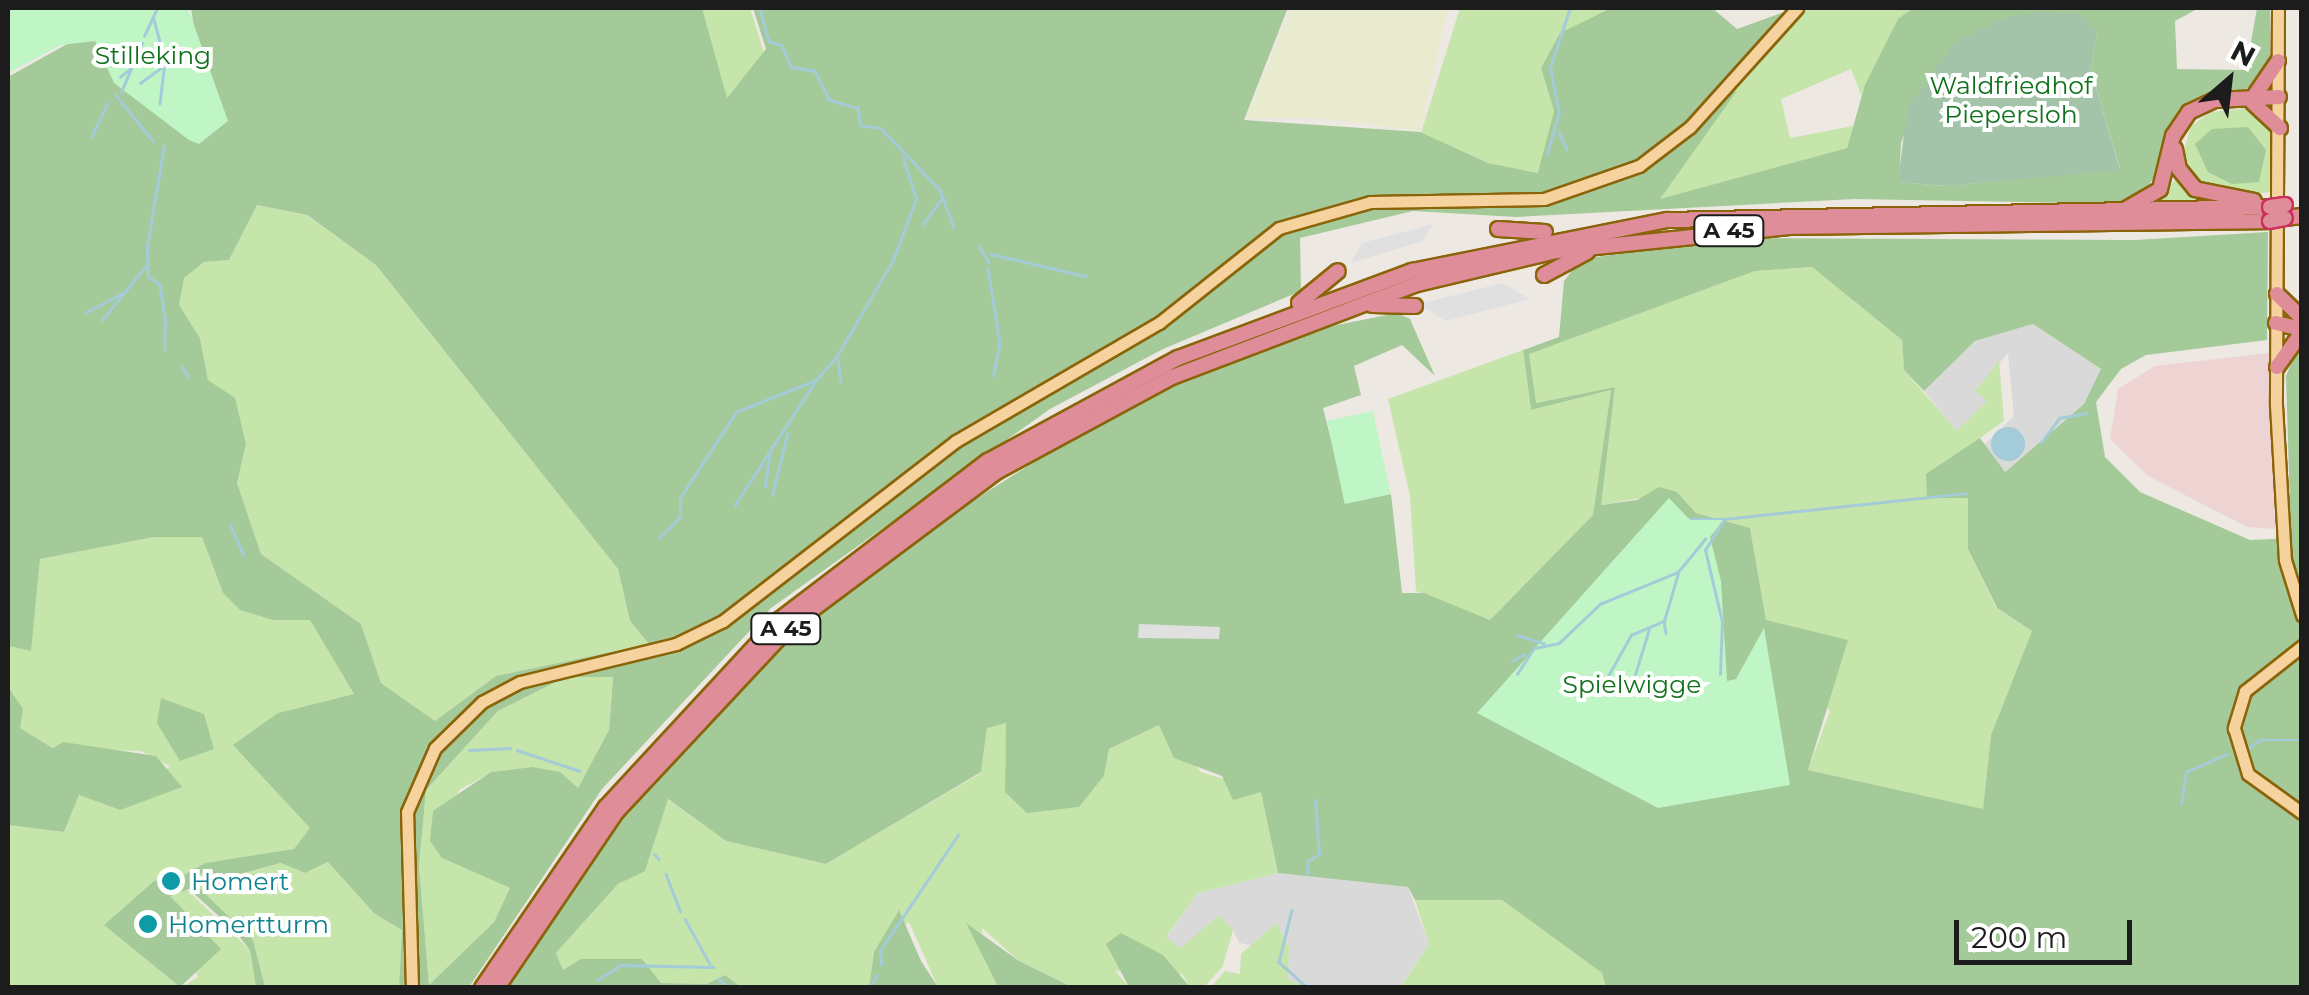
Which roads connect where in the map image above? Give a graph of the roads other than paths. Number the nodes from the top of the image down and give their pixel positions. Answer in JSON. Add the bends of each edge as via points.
{"nodes":[{"id":1,"x":1797,"y":8,"type":"edge"},
{"id":2,"x":2278,"y":8,"type":"edge"},
{"id":3,"x":2278,"y":61,"type":"junction"},
{"id":4,"x":2279,"y":97,"type":"junction"},
{"id":5,"x":2254,"y":99,"type":"junction"},
{"id":6,"x":2280,"y":128,"type":"junction"},
{"id":7,"x":2281,"y":212,"type":"edge"},
{"id":8,"x":2085,"y":214,"type":"junction"},
{"id":9,"x":2302,"y":224,"type":"edge"},
{"id":10,"x":1498,"y":229,"type":"dead end"},
{"id":11,"x":1586,"y":233,"type":"junction"},
{"id":12,"x":1615,"y":243,"type":"junction"},
{"id":13,"x":1338,"y":272,"type":"dead end"},
{"id":14,"x":1544,"y":275,"type":"dead end"},
{"id":15,"x":2277,"y":294,"type":"junction"},
{"id":16,"x":1415,"y":306,"type":"dead end"},
{"id":17,"x":1328,"y":314,"type":"junction"},
{"id":18,"x":1272,"y":318,"type":"junction"},
{"id":19,"x":2302,"y":319,"type":"edge"},
{"id":20,"x":2276,"y":323,"type":"junction"},
{"id":21,"x":2302,"y":330,"type":"edge"},
{"id":22,"x":2276,"y":366,"type":"junction"},
{"id":23,"x":2302,"y":614,"type":"edge"},
{"id":24,"x":2302,"y":646,"type":"edge"},
{"id":25,"x":2302,"y":814,"type":"edge"},
{"id":26,"x":412,"y":988,"type":"edge"},
{"id":27,"x":482,"y":988,"type":"edge"},
{"id":28,"x":497,"y":988,"type":"edge"}],
"edges":[{"from":1,"to":26,"type":"main road","via":[[1690,127],[1639,166],[1544,199],[1370,202],[1278,228],[1159,323],[956,441],[723,620],[676,644],[520,682],[482,702],[435,748],[407,812]]},
{"from":2,"to":3,"type":"main road"},
{"from":3,"to":4,"type":"main road"},
{"from":3,"to":5,"type":"highway"},
{"from":4,"to":5,"type":"highway"},
{"from":4,"to":6,"type":"main road"},
{"from":5,"to":6,"type":"highway"},
{"from":5,"to":7,"type":"highway","via":[[2192,116],[2179,135],[2176,160],[2203,194]]},
{"from":5,"to":8,"type":"highway","via":[[2189,112],[2148,202]]},
{"from":6,"to":15,"type":"main road"},
{"from":7,"to":8,"type":"highway","number":"A 45"},
{"from":7,"to":9,"type":"highway"},
{"from":7,"to":12,"type":"highway","number":"A 45","via":[[1933,222]]},
{"from":8,"to":11,"type":"highway","number":"A 45","via":[[1774,213]]},
{"from":10,"to":11,"type":"highway"},
{"from":11,"to":18,"type":"highway","number":"A 45","via":[[1412,271]]},
{"from":12,"to":14,"type":"highway"},
{"from":12,"to":17,"type":"highway","number":"A 45","via":[[1483,267]]},
{"from":13,"to":18,"type":"highway"},
{"from":15,"to":19,"type":"highway"},
{"from":15,"to":20,"type":"main road"},
{"from":16,"to":17,"type":"highway"},
{"from":17,"to":28,"type":"highway","number":"A 45","via":[[1069,427],[924,521],[802,616],[617,812]]},
{"from":18,"to":27,"type":"highway","number":"A 45","via":[[1178,358],[988,460],[793,609],[716,681],[606,808]]},
{"from":19,"to":20,"type":"highway"},
{"from":20,"to":21,"type":"highway"},
{"from":20,"to":22,"type":"main road"},
{"from":21,"to":22,"type":"highway"},
{"from":22,"to":23,"type":"main road","via":[[2284,552]]},
{"from":24,"to":25,"type":"main road","via":[[2245,691],[2234,728],[2248,774]]}]}
